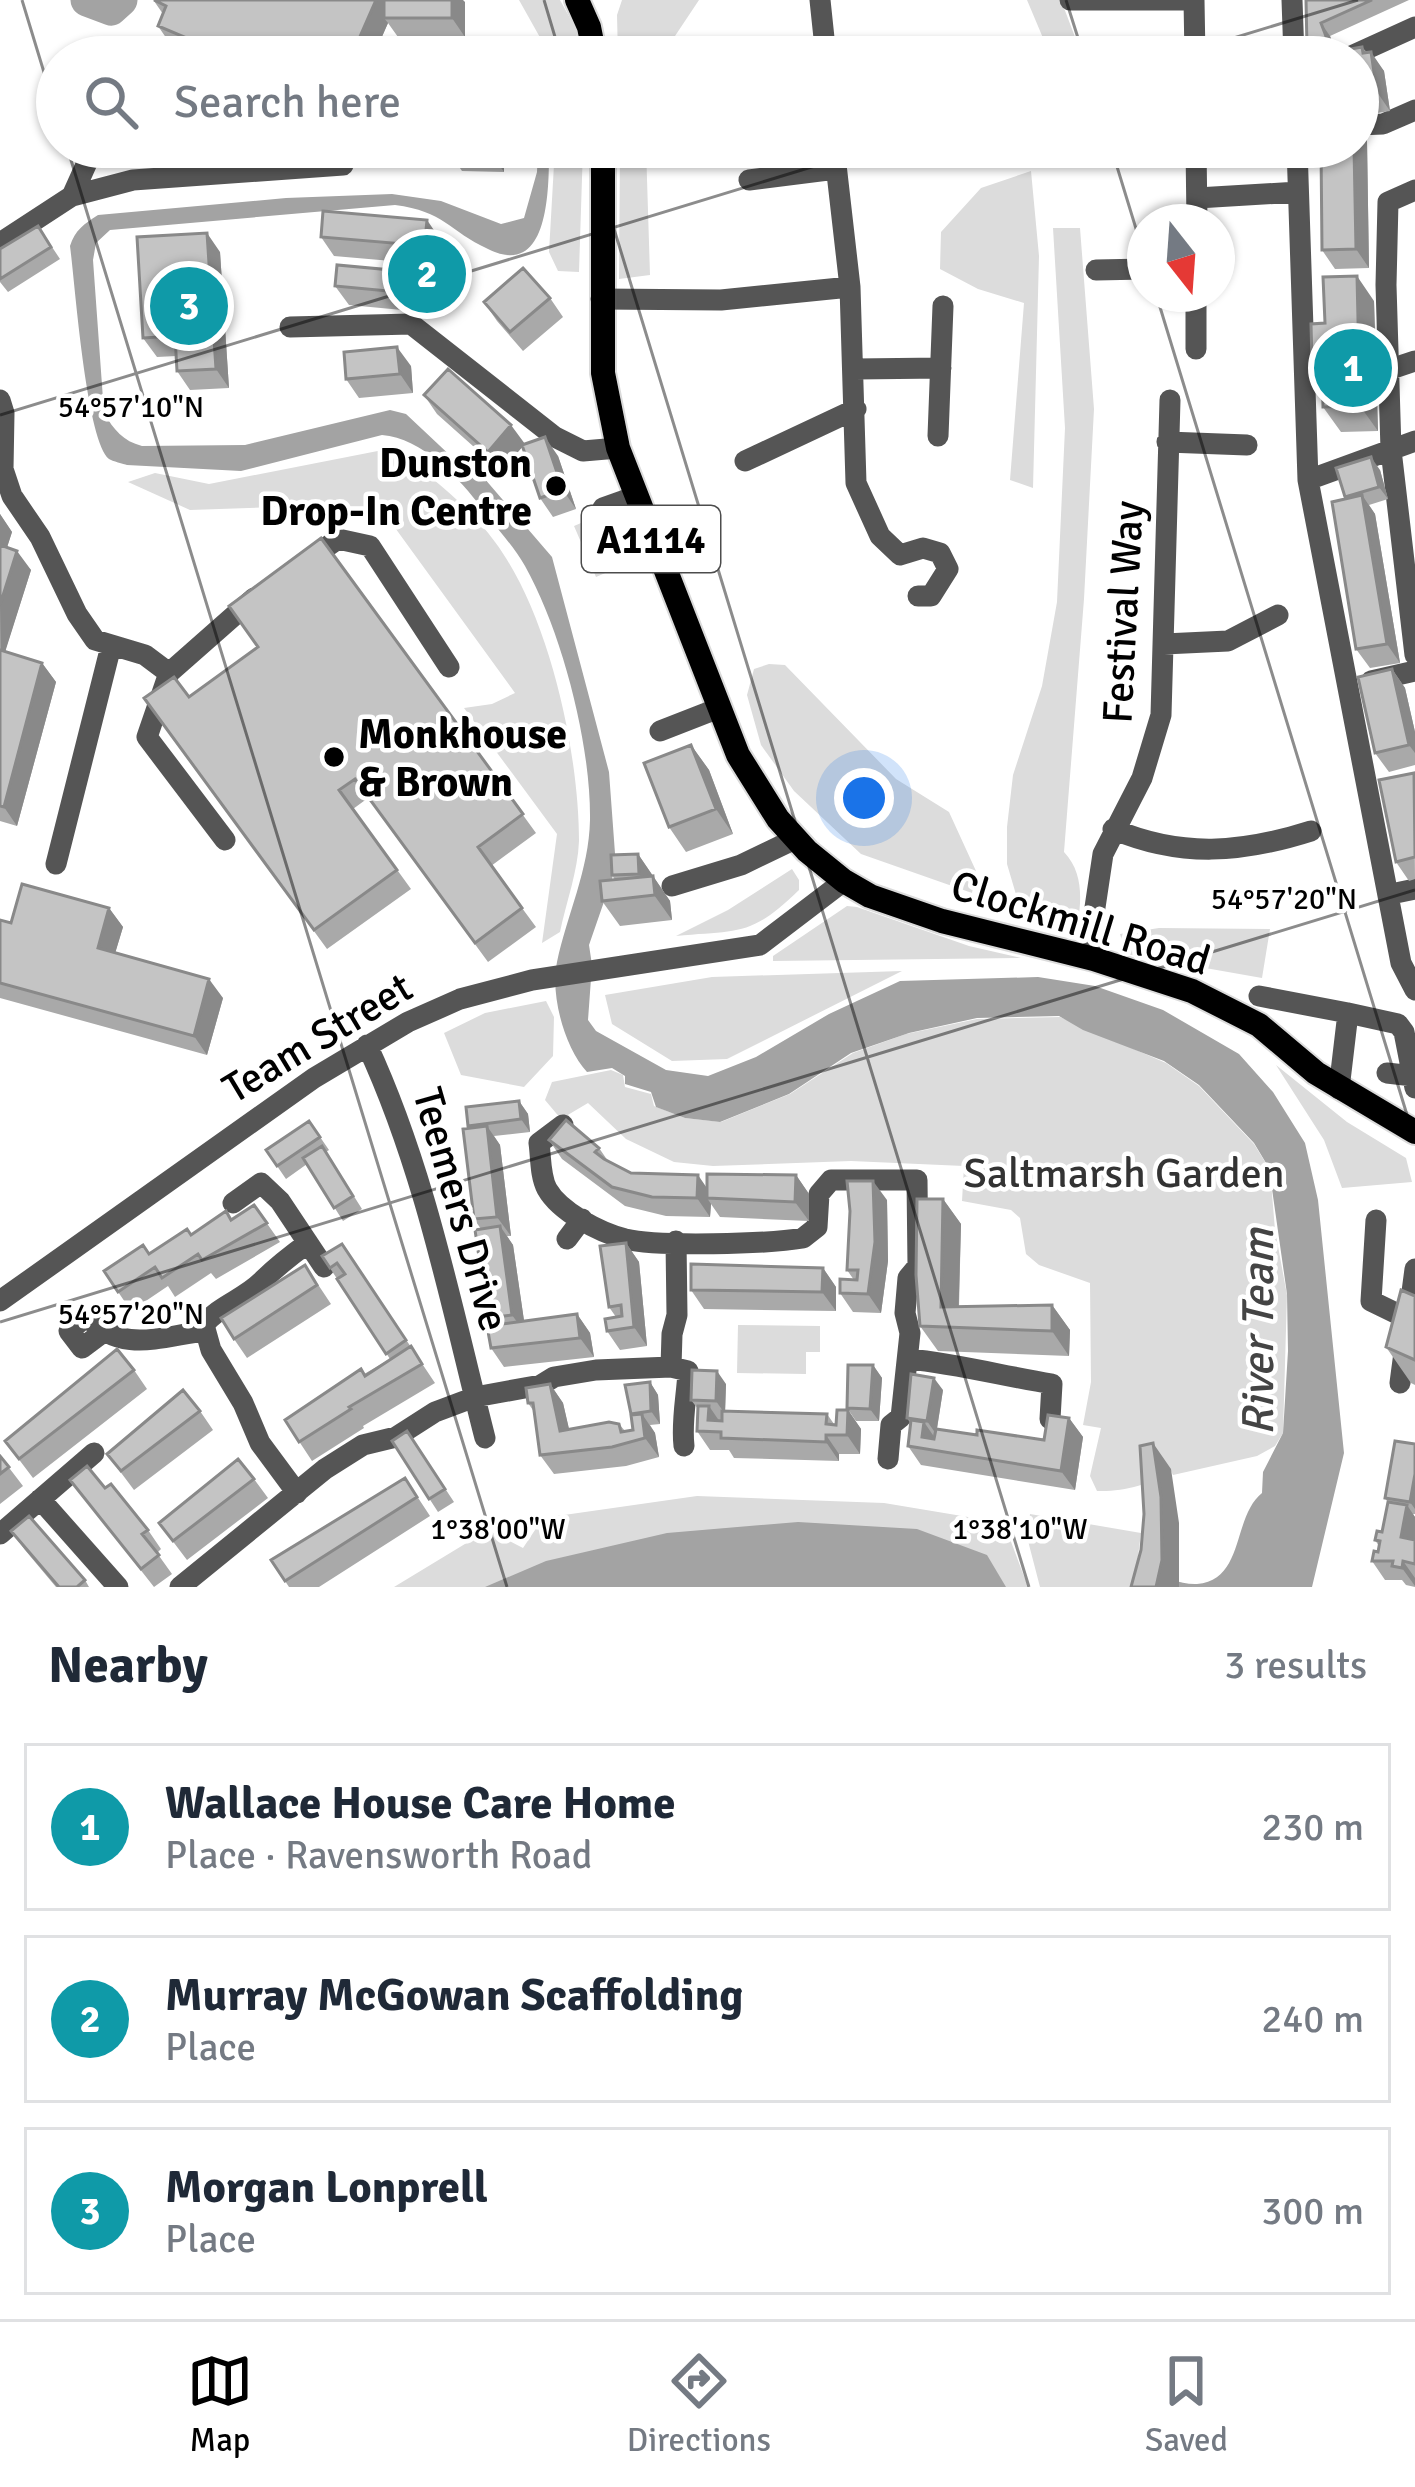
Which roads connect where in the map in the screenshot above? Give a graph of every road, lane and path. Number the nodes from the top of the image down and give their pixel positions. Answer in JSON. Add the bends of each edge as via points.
{"nodes":[{"id":1,"x":577,"y":0,"type":"edge"},
{"id":2,"x":820,"y":0,"type":"edge"},
{"id":3,"x":1070,"y":0,"type":"edge"},
{"id":4,"x":1292,"y":0,"type":"edge"},
{"id":5,"x":1415,"y":27,"type":"edge"},
{"id":6,"x":591,"y":36,"type":"edge"},
{"id":7,"x":824,"y":36,"type":"edge"},
{"id":8,"x":1195,"y":36,"type":"edge"},
{"id":9,"x":1293,"y":36,"type":"edge"},
{"id":10,"x":1379,"y":43,"type":"edge"},
{"id":11,"x":1415,"y":110,"type":"edge"},
{"id":12,"x":1379,"y":124,"type":"edge"},
{"id":13,"x":85,"y":168,"type":"edge"},
{"id":14,"x":301,"y":168,"type":"edge"},
{"id":15,"x":603,"y":168,"type":"edge"},
{"id":16,"x":796,"y":168,"type":"edge"},
{"id":17,"x":836,"y":168,"type":"edge"},
{"id":18,"x":1196,"y":168,"type":"edge"},
{"id":19,"x":1297,"y":168,"type":"edge"},
{"id":20,"x":749,"y":180,"type":"dead end"},
{"id":21,"x":1415,"y":190,"type":"edge"},
{"id":22,"x":1298,"y":192,"type":"junction"},
{"id":23,"x":72,"y":196,"type":"junction"},
{"id":24,"x":1197,"y":197,"type":"junction"},
{"id":25,"x":1197,"y":204,"type":"edge"},
{"id":26,"x":0,"y":243,"type":"edge"},
{"id":27,"x":1127,"y":269,"type":"edge"},
{"id":28,"x":1096,"y":270,"type":"dead end"},
{"id":29,"x":850,"y":287,"type":"junction"},
{"id":30,"x":601,"y":299,"type":"junction"},
{"id":31,"x":943,"y":306,"type":"dead end"},
{"id":32,"x":1196,"y":312,"type":"edge"},
{"id":33,"x":290,"y":326,"type":"dead end"},
{"id":34,"x":1196,"y":350,"type":"dead end"},
{"id":35,"x":1415,"y":361,"type":"edge"},
{"id":36,"x":941,"y":368,"type":"junction"},
{"id":37,"x":855,"y":369,"type":"junction"},
{"id":38,"x":1388,"y":370,"type":"junction"},
{"id":39,"x":0,"y":400,"type":"edge"},
{"id":40,"x":1170,"y":400,"type":"dead end"},
{"id":41,"x":856,"y":409,"type":"junction"},
{"id":42,"x":938,"y":436,"type":"dead end"},
{"id":43,"x":1415,"y":440,"type":"edge"},
{"id":44,"x":1168,"y":442,"type":"junction"},
{"id":45,"x":1247,"y":445,"type":"dead end"},
{"id":46,"x":617,"y":448,"type":"junction"},
{"id":47,"x":1391,"y":449,"type":"junction"},
{"id":48,"x":745,"y":461,"type":"dead end"},
{"id":49,"x":1307,"y":479,"type":"junction"},
{"id":50,"x":634,"y":497,"type":"junction"},
{"id":51,"x":603,"y":508,"type":"dead end"},
{"id":52,"x":918,"y":596,"type":"dead end"},
{"id":53,"x":1278,"y":616,"type":"dead end"},
{"id":54,"x":1164,"y":644,"type":"junction"},
{"id":55,"x":111,"y":646,"type":"junction"},
{"id":56,"x":1415,"y":650,"type":"edge"},
{"id":57,"x":449,"y":667,"type":"dead end"},
{"id":58,"x":1415,"y":671,"type":"edge"},
{"id":59,"x":169,"y":673,"type":"junction"},
{"id":60,"x":1347,"y":686,"type":"junction"},
{"id":61,"x":719,"y":708,"type":"junction"},
{"id":62,"x":660,"y":731,"type":"dead end"},
{"id":63,"x":1113,"y":830,"type":"junction"},
{"id":64,"x":1311,"y":831,"type":"dead end"},
{"id":65,"x":795,"y":839,"type":"junction"},
{"id":66,"x":225,"y":840,"type":"dead end"},
{"id":67,"x":56,"y":864,"type":"dead end"},
{"id":68,"x":844,"y":881,"type":"junction"},
{"id":69,"x":672,"y":886,"type":"dead end"},
{"id":70,"x":1415,"y":889,"type":"edge"},
{"id":71,"x":1391,"y":894,"type":"junction"},
{"id":72,"x":1094,"y":959,"type":"junction"},
{"id":73,"x":1415,"y":990,"type":"edge"},
{"id":74,"x":1259,"y":996,"type":"dead end"},
{"id":75,"x":1348,"y":1013,"type":"junction"},
{"id":76,"x":367,"y":1045,"type":"junction"},
{"id":77,"x":1387,"y":1073,"type":"dead end"},
{"id":78,"x":1414,"y":1082,"type":"edge"},
{"id":79,"x":1339,"y":1088,"type":"junction"},
{"id":80,"x":563,"y":1125,"type":"edge"},
{"id":81,"x":1415,"y":1132,"type":"edge"},
{"id":82,"x":233,"y":1203,"type":"dead end"},
{"id":83,"x":582,"y":1219,"type":"junction"},
{"id":84,"x":1376,"y":1220,"type":"dead end"},
{"id":85,"x":567,"y":1240,"type":"dead end"},
{"id":86,"x":676,"y":1241,"type":"junction"},
{"id":87,"x":308,"y":1243,"type":"junction"},
{"id":88,"x":324,"y":1268,"type":"edge"},
{"id":89,"x":1415,"y":1269,"type":"edge"},
{"id":90,"x":0,"y":1301,"type":"edge"},
{"id":91,"x":1408,"y":1319,"type":"junction"},
{"id":92,"x":102,"y":1333,"type":"dead end"},
{"id":93,"x":207,"y":1341,"type":"junction"},
{"id":94,"x":909,"y":1359,"type":"junction"},
{"id":95,"x":671,"y":1367,"type":"junction"},
{"id":96,"x":1400,"y":1383,"type":"edge"},
{"id":97,"x":475,"y":1397,"type":"junction"},
{"id":98,"x":1050,"y":1419,"type":"edge"},
{"id":99,"x":485,"y":1438,"type":"dead end"},
{"id":100,"x":684,"y":1446,"type":"dead end"},
{"id":101,"x":94,"y":1453,"type":"dead end"},
{"id":102,"x":888,"y":1459,"type":"dead end"},
{"id":103,"x":297,"y":1493,"type":"junction"},
{"id":104,"x":40,"y":1499,"type":"junction"},
{"id":105,"x":0,"y":1534,"type":"edge"},
{"id":106,"x":118,"y":1587,"type":"edge"},
{"id":107,"x":180,"y":1587,"type":"edge"}],
"edges":[{"from":1,"to":6,"type":"main road"},
{"from":2,"to":7,"type":"street"},
{"from":3,"to":8,"type":"street","via":[[1194,0]]},
{"from":4,"to":9,"type":"street"},
{"from":5,"to":10,"type":"street"},
{"from":11,"to":12,"type":"street"},
{"from":13,"to":23,"type":"street"},
{"from":14,"to":23,"type":"street","via":[[133,180]]},
{"from":15,"to":30,"type":"main road","name":"Clockmill Road","number":"A1114"},
{"from":16,"to":20,"type":"street"},
{"from":17,"to":29,"type":"street"},
{"from":18,"to":24,"type":"street"},
{"from":19,"to":22,"type":"street"},
{"from":21,"to":38,"type":"street","via":[[1388,202],[1375,285]]},
{"from":22,"to":24,"type":"street"},
{"from":22,"to":49,"type":"street","via":[[1310,285]]},
{"from":23,"to":26,"type":"street"},
{"from":24,"to":25,"type":"street"},
{"from":27,"to":28,"type":"street"},
{"from":29,"to":30,"type":"street","via":[[722,300]]},
{"from":29,"to":37,"type":"street"},
{"from":30,"to":46,"type":"main road","name":"Clockmill Road","number":"A1114"},
{"from":31,"to":36,"type":"street"},
{"from":32,"to":34,"type":"street"},
{"from":33,"to":46,"type":"street","via":[[411,324],[556,437],[583,451]]},
{"from":35,"to":38,"type":"street"},
{"from":36,"to":37,"type":"street"},
{"from":36,"to":42,"type":"street"},
{"from":37,"to":41,"type":"street"},
{"from":38,"to":47,"type":"street"},
{"from":39,"to":55,"type":"street","via":[[12,496],[77,614],[95,640]]},
{"from":40,"to":44,"type":"street","name":"Festival Way"},
{"from":41,"to":48,"type":"street"},
{"from":41,"to":52,"type":"street","via":[[856,483],[880,536],[900,555],[940,553],[948,569],[931,596]]},
{"from":43,"to":47,"type":"street"},
{"from":44,"to":45,"type":"street"},
{"from":44,"to":54,"type":"street","name":"Festival Way"},
{"from":46,"to":50,"type":"main road","name":"Clockmill Road","number":"A1114"},
{"from":47,"to":49,"type":"street"},
{"from":47,"to":56,"type":"street"},
{"from":49,"to":60,"type":"street"},
{"from":50,"to":51,"type":"street"},
{"from":50,"to":61,"type":"main road","name":"Clockmill Road","number":"A1114"},
{"from":53,"to":54,"type":"street","via":[[1228,641]]},
{"from":54,"to":63,"type":"street","name":"Festival Way","via":[[1157,739]]},
{"from":55,"to":59,"type":"street","via":[[145,655]]},
{"from":55,"to":67,"type":"street"},
{"from":57,"to":59,"type":"street","via":[[370,546],[338,539]]},
{"from":58,"to":60,"type":"street"},
{"from":59,"to":66,"type":"street","via":[[147,737]]},
{"from":60,"to":71,"type":"street","via":[[1382,786]]},
{"from":61,"to":62,"type":"street"},
{"from":61,"to":65,"type":"main road","name":"Clockmill Road","number":"A1114","via":[[752,780]]},
{"from":63,"to":64,"type":"street","via":[[1211,852]]},
{"from":63,"to":72,"type":"street","name":"Festival Way","via":[[1096,884]]},
{"from":65,"to":68,"type":"main road","name":"Clockmill Road","number":"A1114"},
{"from":65,"to":69,"type":"street"},
{"from":68,"to":72,"type":"main road","name":"Clockmill Road","number":"A1114","via":[[942,921]]},
{"from":68,"to":76,"type":"street","name":"Team Street","via":[[754,947],[532,980],[460,999]]},
{"from":70,"to":71,"type":"street"},
{"from":71,"to":73,"type":"street","via":[[1401,963]]},
{"from":72,"to":79,"type":"main road","name":"Clockmill Road","number":"A1114","via":[[1259,1025]]},
{"from":74,"to":75,"type":"street"},
{"from":75,"to":78,"type":"street","via":[[1398,1024]]},
{"from":75,"to":79,"type":"street"},
{"from":76,"to":90,"type":"street","name":"Team Street"},
{"from":76,"to":97,"type":"street","name":"Teemers Drive","via":[[430,1217]]},
{"from":77,"to":78,"type":"street"},
{"from":79,"to":81,"type":"main road","name":"Clockmill Road","number":"A1114"},
{"from":80,"to":83,"type":"street","via":[[539,1143],[544,1185]]},
{"from":82,"to":87,"type":"street","via":[[261,1183]]},
{"from":83,"to":85,"type":"street"},
{"from":83,"to":86,"type":"street","via":[[625,1239]]},
{"from":84,"to":91,"type":"street","via":[[1371,1301]]},
{"from":86,"to":94,"type":"street","via":[[802,1238],[817,1227],[819,1194],[831,1180],[917,1180],[918,1266],[908,1279],[905,1313]]},
{"from":86,"to":95,"type":"street"},
{"from":87,"to":88,"type":"street"},
{"from":87,"to":93,"type":"street","via":[[210,1316]]},
{"from":89,"to":91,"type":"street"},
{"from":91,"to":96,"type":"street"},
{"from":92,"to":93,"type":"street"},
{"from":93,"to":103,"type":"street","via":[[260,1443]]},
{"from":94,"to":98,"type":"street","via":[[1052,1384]]},
{"from":94,"to":102,"type":"street"},
{"from":95,"to":97,"type":"street","via":[[596,1370]]},
{"from":95,"to":100,"type":"street","via":[[688,1371]]},
{"from":97,"to":99,"type":"street","name":"Teemers Drive"},
{"from":97,"to":103,"type":"street","via":[[362,1445]]},
{"from":101,"to":104,"type":"street"},
{"from":103,"to":107,"type":"street"},
{"from":104,"to":105,"type":"street"},
{"from":104,"to":106,"type":"street"}]}
